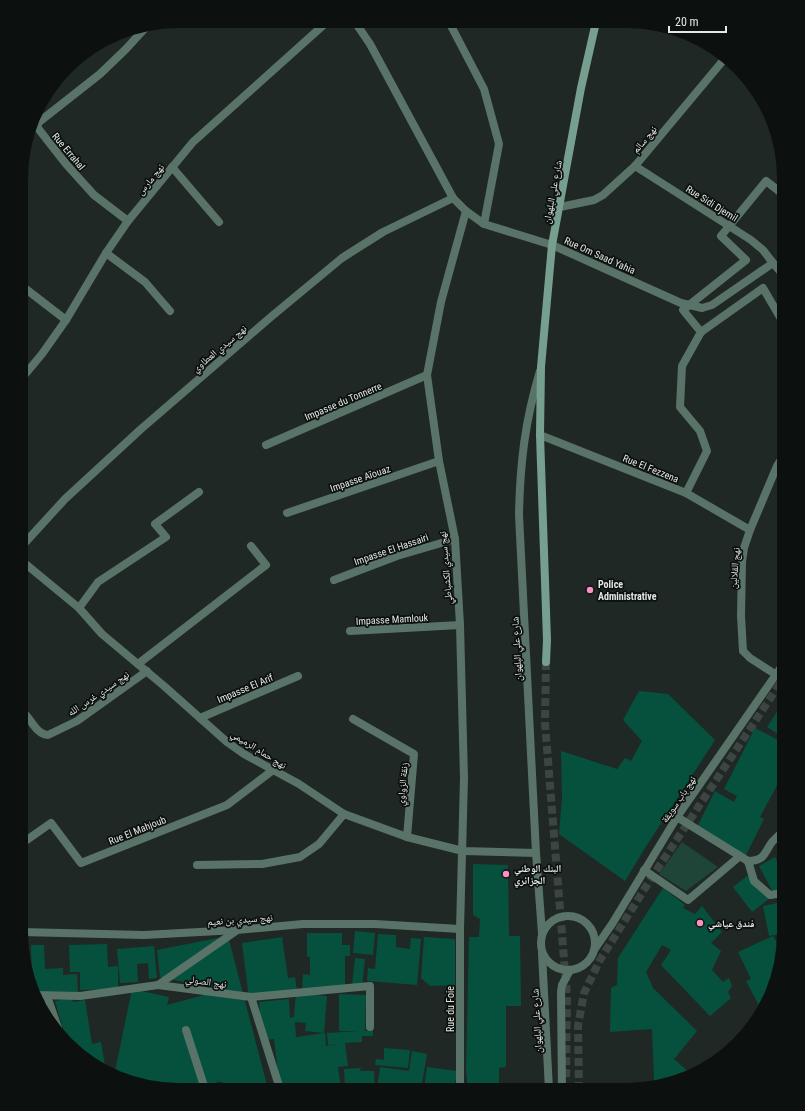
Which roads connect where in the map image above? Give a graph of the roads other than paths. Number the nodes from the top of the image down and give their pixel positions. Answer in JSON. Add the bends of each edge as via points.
{"nodes":[{"id":1,"x":320,"y":28,"type":"edge"},
{"id":2,"x":359,"y":28,"type":"edge"},
{"id":3,"x":452,"y":28,"type":"edge"},
{"id":4,"x":595,"y":28,"type":"edge"},
{"id":5,"x":141,"y":33,"type":"edge"},
{"id":6,"x":722,"y":62,"type":"edge"},
{"id":7,"x":635,"y":166,"type":"junction"},
{"id":8,"x":172,"y":167,"type":"junction"},
{"id":9,"x":777,"y":190,"type":"edge"},
{"id":10,"x":453,"y":198,"type":"junction"},
{"id":11,"x":560,"y":207,"type":"junction"},
{"id":12,"x":466,"y":211,"type":"junction"},
{"id":13,"x":128,"y":221,"type":"junction"},
{"id":14,"x":219,"y":222,"type":"dead end"},
{"id":15,"x":484,"y":224,"type":"junction"},
{"id":16,"x":729,"y":226,"type":"junction"},
{"id":17,"x":552,"y":245,"type":"junction"},
{"id":18,"x":106,"y":253,"type":"junction"},
{"id":19,"x":773,"y":263,"type":"junction"},
{"id":20,"x":777,"y":268,"type":"edge"},
{"id":21,"x":28,"y":291,"type":"edge"},
{"id":22,"x":689,"y":305,"type":"junction"},
{"id":23,"x":170,"y":311,"type":"dead end"},
{"id":24,"x":777,"y":312,"type":"edge"},
{"id":25,"x":66,"y":320,"type":"junction"},
{"id":26,"x":701,"y":332,"type":"junction"},
{"id":27,"x":541,"y":367,"type":"junction"},
{"id":28,"x":28,"y":371,"type":"edge"},
{"id":29,"x":427,"y":375,"type":"junction"},
{"id":30,"x":540,"y":435,"type":"junction"},
{"id":31,"x":266,"y":445,"type":"dead end"},
{"id":32,"x":439,"y":461,"type":"junction"},
{"id":33,"x":777,"y":466,"type":"edge"},
{"id":34,"x":199,"y":492,"type":"dead end"},
{"id":35,"x":686,"y":493,"type":"junction"},
{"id":36,"x":287,"y":513,"type":"dead end"},
{"id":37,"x":750,"y":530,"type":"junction"},
{"id":38,"x":28,"y":539,"type":"edge"},
{"id":39,"x":455,"y":539,"type":"junction"},
{"id":40,"x":251,"y":546,"type":"dead end"},
{"id":41,"x":28,"y":566,"type":"edge"},
{"id":42,"x":334,"y":580,"type":"dead end"},
{"id":43,"x":79,"y":608,"type":"junction"},
{"id":44,"x":460,"y":625,"type":"junction"},
{"id":45,"x":350,"y":631,"type":"dead end"},
{"id":46,"x":546,"y":662,"type":"tunnel mouth"},
{"id":47,"x":138,"y":664,"type":"junction"},
{"id":48,"x":146,"y":671,"type":"junction"},
{"id":49,"x":776,"y":674,"type":"joint"},
{"id":50,"x":298,"y":676,"type":"dead end"},
{"id":51,"x":28,"y":717,"type":"edge"},
{"id":52,"x":200,"y":718,"type":"junction"},
{"id":53,"x":353,"y":719,"type":"dead end"},
{"id":54,"x":273,"y":770,"type":"junction"},
{"id":55,"x":344,"y":814,"type":"junction"},
{"id":56,"x":677,"y":817,"type":"junction"},
{"id":57,"x":407,"y":837,"type":"junction"},
{"id":58,"x":777,"y":837,"type":"edge"},
{"id":59,"x":28,"y":839,"type":"edge"},
{"id":60,"x":463,"y":851,"type":"junction"},
{"id":61,"x":536,"y":853,"type":"junction"},
{"id":62,"x":740,"y":856,"type":"junction"},
{"id":63,"x":748,"y":861,"type":"junction"},
{"id":64,"x":197,"y":865,"type":"dead end"},
{"id":65,"x":644,"y":870,"type":"junction"},
{"id":66,"x":777,"y":894,"type":"edge"},
{"id":67,"x":460,"y":929,"type":"junction"},
{"id":68,"x":237,"y":930,"type":"junction"},
{"id":69,"x":28,"y":932,"type":"edge"},
{"id":70,"x":542,"y":933,"type":"junction"},
{"id":71,"x":542,"y":950,"type":"junction"},
{"id":72,"x":594,"y":950,"type":"junction"},
{"id":73,"x":570,"y":970,"type":"junction"},
{"id":74,"x":158,"y":984,"type":"junction"},
{"id":75,"x":41,"y":996,"type":"edge"},
{"id":76,"x":47,"y":996,"type":"junction"},
{"id":77,"x":251,"y":997,"type":"junction"},
{"id":78,"x":55,"y":1018,"type":"edge"},
{"id":79,"x":370,"y":1026,"type":"dead end"},
{"id":80,"x":186,"y":1030,"type":"dead end"},
{"id":81,"x":203,"y":1083,"type":"edge"},
{"id":82,"x":278,"y":1083,"type":"edge"},
{"id":83,"x":460,"y":1083,"type":"edge"},
{"id":84,"x":549,"y":1083,"type":"edge"},
{"id":85,"x":562,"y":1083,"type":"edge"}],
"edges":[{"from":1,"to":8,"type":"street","name":"نهج مارس","via":[[193,142]]},
{"from":2,"to":10,"type":"street","name":"Rue Om Saad Yahia"},
{"from":3,"to":15,"type":"street","via":[[484,89],[499,144]]},
{"from":4,"to":11,"type":"main road","name":"شارع علي البلهوان"},
{"from":5,"to":13,"type":"street","name":"Rue Errahal","via":[[100,74],[39,122],[37,127],[94,195]]},
{"from":6,"to":7,"type":"street","name":"نهج سالم"},
{"from":7,"to":11,"type":"street","name":"نهج سالم","via":[[594,200]]},
{"from":7,"to":16,"type":"street","name":"Rue Sidi Djemil"},
{"from":8,"to":13,"type":"street","name":"نهج مارس"},
{"from":8,"to":14,"type":"street"},
{"from":9,"to":16,"type":"street","via":[[766,181]]},
{"from":10,"to":12,"type":"street","name":"Rue Om Saad Yahia"},
{"from":10,"to":38,"type":"street","name":"نهج سيدي العطاوي","via":[[383,232],[342,258],[141,428],[65,499]]},
{"from":11,"to":17,"type":"main road","name":"شارع علي البلهوان"},
{"from":12,"to":15,"type":"street","name":"Rue Om Saad Yahia"},
{"from":12,"to":29,"type":"street","name":"نهج سيدي الكشباطي","via":[[441,302]]},
{"from":13,"to":18,"type":"street","name":"نهج مارس"},
{"from":15,"to":17,"type":"street","name":"Rue Om Saad Yahia"},
{"from":16,"to":19,"type":"street","name":"Rue Sidi Djemil","via":[[763,250]]},
{"from":16,"to":22,"type":"street","via":[[721,236],[746,260]]},
{"from":17,"to":22,"type":"street","name":"Rue Om Saad Yahia"},
{"from":17,"to":27,"type":"main road","name":"شارع علي البلهوان"},
{"from":18,"to":23,"type":"street","via":[[145,282]]},
{"from":18,"to":25,"type":"street","name":"نهج مارس"},
{"from":19,"to":20,"type":"street"},
{"from":19,"to":22,"type":"street","name":"Rue Om Saad Yahia","via":[[712,305],[702,308]]},
{"from":21,"to":25,"type":"street"},
{"from":22,"to":26,"type":"street","via":[[683,310]]},
{"from":24,"to":26,"type":"street","via":[[763,288]]},
{"from":25,"to":28,"type":"street","name":"نهج مارس"},
{"from":26,"to":35,"type":"street","via":[[682,366],[680,407],[700,431],[707,451]]},
{"from":27,"to":30,"type":"main road","name":"شارع علي البلهوان"},
{"from":27,"to":61,"type":"street","name":"شارع علي البلهوان","via":[[525,432],[520,485]]},
{"from":29,"to":31,"type":"street","name":"Impasse du Tonnerre"},
{"from":29,"to":32,"type":"street","name":"نهج سيدي الكشباطي"},
{"from":30,"to":35,"type":"street","name":"Rue El Fezzena"},
{"from":30,"to":46,"type":"main road","name":"شارع علي البلهوان"},
{"from":32,"to":36,"type":"street","name":"Impasse Aĩouaz"},
{"from":32,"to":39,"type":"street","name":"نهج سيدي الكشباطي"},
{"from":33,"to":37,"type":"street","name":"نهج القلالين"},
{"from":34,"to":43,"type":"street","via":[[155,524],[166,537],[98,582]]},
{"from":35,"to":37,"type":"street","name":"Rue El Fezzena"},
{"from":37,"to":49,"type":"street","name":"نهج القلالين","via":[[742,562],[742,645],[745,654]]},
{"from":39,"to":42,"type":"street","name":"Impasse El Hassairi","via":[[397,556]]},
{"from":39,"to":44,"type":"street","name":"نهج سيدي الكشباطي"},
{"from":40,"to":47,"type":"street","via":[[266,565]]},
{"from":41,"to":43,"type":"street","name":"نهج حمام الرميمي"},
{"from":43,"to":47,"type":"street","name":"نهج حمام الرميمي","via":[[102,634]]},
{"from":44,"to":45,"type":"street","name":"Impasse Mamlouk"},
{"from":44,"to":60,"type":"street","name":"نهج سيدي الكشباطي"},
{"from":47,"to":48,"type":"street","name":"نهج حمام الرميمي"},
{"from":48,"to":51,"type":"street","name":"نهج سيدي غرس الله","via":[[77,721],[48,734],[40,732]]},
{"from":48,"to":52,"type":"street","name":"نهج حمام الرميمي"},
{"from":49,"to":56,"type":"street","name":"نهج باب سويقة"},
{"from":50,"to":52,"type":"street","name":"Impasse El Arif"},
{"from":52,"to":54,"type":"street","name":"نهج حمام الرميمي","via":[[227,742]]},
{"from":53,"to":57,"type":"street","name":"زنقة الزواوي","via":[[414,754]]},
{"from":54,"to":55,"type":"street","name":"نهج حمام الرميمي"},
{"from":54,"to":59,"type":"street","name":"Rue El Mahjoub","via":[[226,805],[81,863],[51,823]]},
{"from":55,"to":57,"type":"street","name":"نهج حمام الرميمي"},
{"from":55,"to":64,"type":"street","via":[[319,844],[300,857],[262,864]]},
{"from":56,"to":62,"type":"street"},
{"from":56,"to":65,"type":"street","name":"نهج باب سويقة"},
{"from":57,"to":60,"type":"street","name":"نهج حمام الرميمي"},
{"from":58,"to":63,"type":"street","via":[[767,853],[759,859]]},
{"from":60,"to":61,"type":"street","name":"نهج حمام الرميمي"},
{"from":60,"to":67,"type":"street","name":"نهج سيدي الكشباطي"},
{"from":61,"to":70,"type":"street","name":"شارع علي البلهوان"},
{"from":62,"to":63,"type":"street"},
{"from":62,"to":65,"type":"street","via":[[688,900]]},
{"from":63,"to":66,"type":"street","via":[[754,881],[770,895]]},
{"from":65,"to":72,"type":"street","name":"نهج باب سويقة"},
{"from":67,"to":68,"type":"street","name":"نهج سيدي بن نعيم","via":[[375,924],[303,924]]},
{"from":67,"to":83,"type":"street","name":"Rue du Foie"},
{"from":68,"to":69,"type":"street","name":"نهج سيدي بن نعيم","via":[[144,935]]},
{"from":68,"to":74,"type":"street","name":"نهج الصولي"},
{"from":70,"to":71,"type":"street"},
{"from":70,"to":72,"type":"street","via":[[553,920],[568,915],[577,917],[592,930],[596,942]]},
{"from":71,"to":73,"type":"street","via":[[555,967]]},
{"from":71,"to":84,"type":"street","name":"شارع علي البلهوان"},
{"from":72,"to":73,"type":"street","via":[[585,964]]},
{"from":73,"to":85,"type":"street","via":[[561,992]]},
{"from":74,"to":76,"type":"street","via":[[80,996]]},
{"from":74,"to":77,"type":"street","name":"نهج الصولي"},
{"from":75,"to":76,"type":"street"},
{"from":76,"to":78,"type":"street"},
{"from":77,"to":79,"type":"street","name":"نهج الصولي","via":[[370,986]]},
{"from":77,"to":82,"type":"street"},
{"from":80,"to":81,"type":"street"}]}
